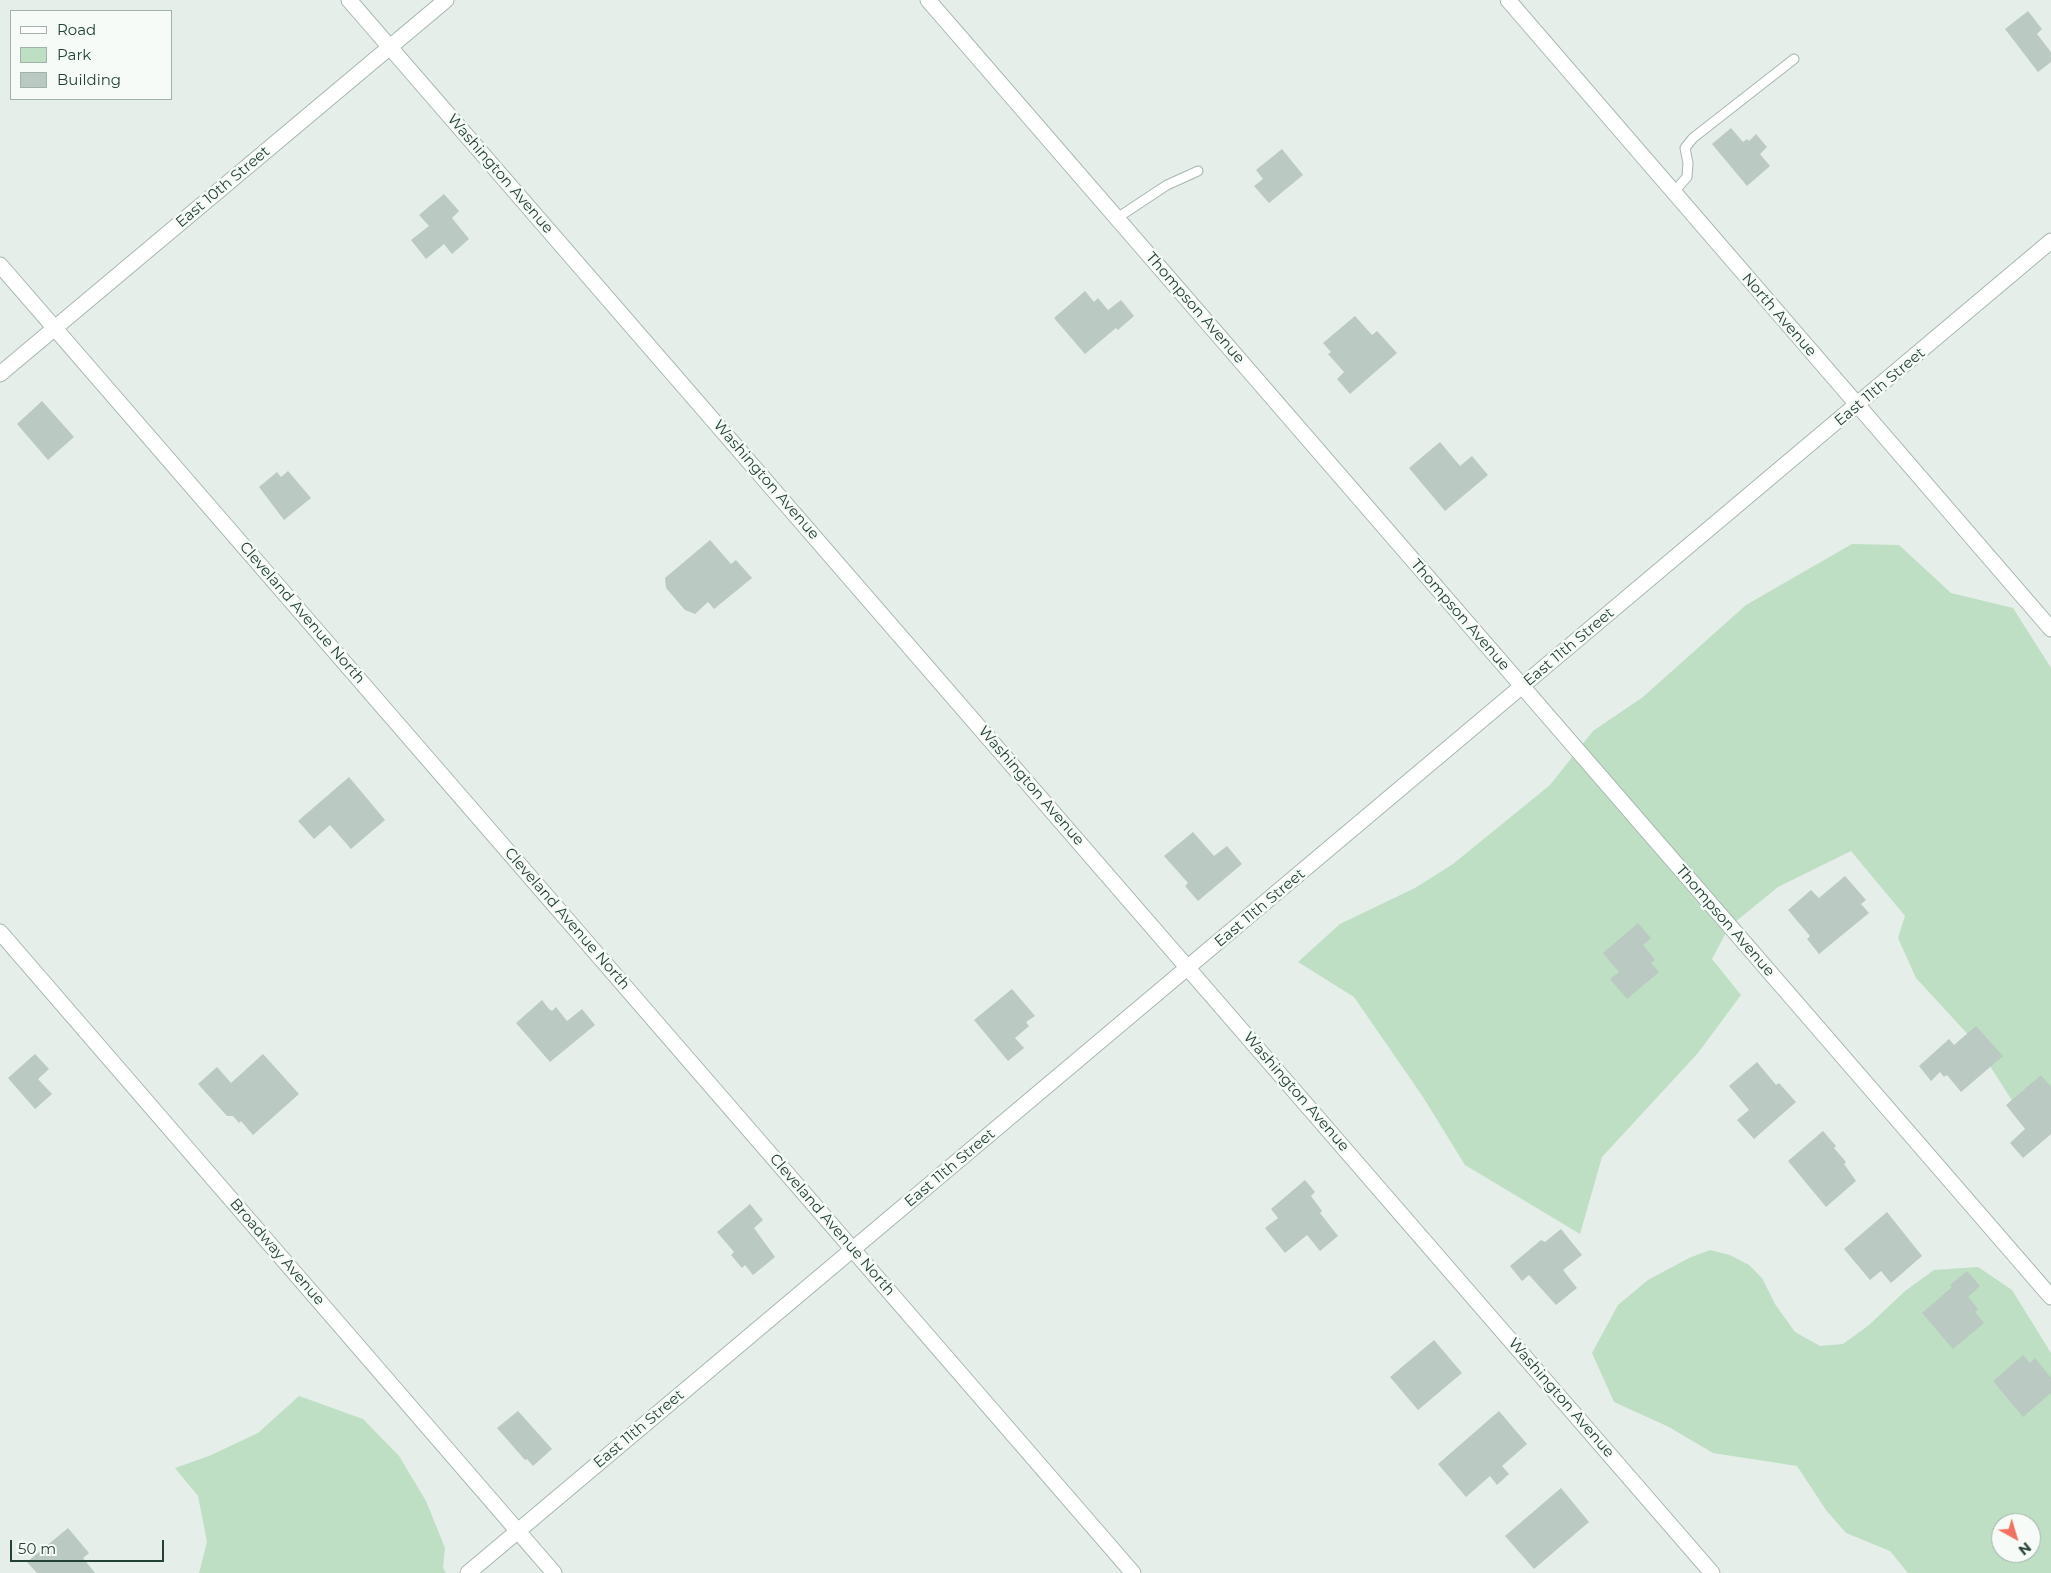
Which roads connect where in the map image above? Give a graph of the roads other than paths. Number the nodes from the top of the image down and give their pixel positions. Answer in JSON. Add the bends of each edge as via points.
{"nodes":[{"id":1,"x":349,"y":0,"type":"edge"},
{"id":2,"x":446,"y":0,"type":"edge"},
{"id":3,"x":928,"y":0,"type":"edge"},
{"id":4,"x":1508,"y":0,"type":"edge"},
{"id":5,"x":390,"y":47,"type":"junction"},
{"id":6,"x":1794,"y":59,"type":"dead end"},
{"id":7,"x":1198,"y":171,"type":"dead end"},
{"id":8,"x":1674,"y":193,"type":"junction"},
{"id":9,"x":1117,"y":218,"type":"junction"},
{"id":10,"x":2051,"y":241,"type":"edge"},
{"id":11,"x":0,"y":265,"type":"edge"},
{"id":12,"x":55,"y":328,"type":"junction"},
{"id":13,"x":0,"y":374,"type":"edge"},
{"id":14,"x":1859,"y":404,"type":"junction"},
{"id":15,"x":2051,"y":629,"type":"edge"},
{"id":16,"x":1522,"y":686,"type":"junction"},
{"id":17,"x":0,"y":932,"type":"edge"},
{"id":18,"x":1189,"y":967,"type":"junction"},
{"id":19,"x":853,"y":1249,"type":"junction"},
{"id":20,"x":2051,"y":1297,"type":"edge"},
{"id":21,"x":517,"y":1531,"type":"junction"},
{"id":22,"x":468,"y":1573,"type":"edge"},
{"id":23,"x":554,"y":1573,"type":"edge"},
{"id":24,"x":1133,"y":1573,"type":"edge"},
{"id":25,"x":1712,"y":1573,"type":"edge"}],
"edges":[{"from":1,"to":5,"type":"street","name":"Washington Avenue"},
{"from":2,"to":5,"type":"street","name":"East 10th Street"},
{"from":3,"to":9,"type":"street","name":"Thompson Avenue"},
{"from":4,"to":8,"type":"street","name":"North Avenue"},
{"from":5,"to":12,"type":"street","name":"East 10th Street"},
{"from":5,"to":18,"type":"street","name":"Washington Avenue"},
{"from":6,"to":8,"type":"lane","via":[[1693,138],[1685,148],[1687,177]]},
{"from":7,"to":9,"type":"lane","via":[[1167,185]]},
{"from":8,"to":14,"type":"street","name":"North Avenue"},
{"from":9,"to":16,"type":"street","name":"Thompson Avenue"},
{"from":10,"to":14,"type":"street","name":"East 11th Street"},
{"from":11,"to":12,"type":"street","name":"Cleveland Avenue North"},
{"from":12,"to":13,"type":"street","name":"East 10th Street"},
{"from":12,"to":19,"type":"street","name":"Cleveland Avenue North"},
{"from":14,"to":15,"type":"street","name":"North Avenue"},
{"from":14,"to":16,"type":"street","name":"East 11th Street"},
{"from":16,"to":18,"type":"street","name":"East 11th Street"},
{"from":16,"to":20,"type":"street","name":"Thompson Avenue"},
{"from":17,"to":21,"type":"street","name":"Broadway Avenue"},
{"from":18,"to":19,"type":"street","name":"East 11th Street"},
{"from":18,"to":25,"type":"street","name":"Washington Avenue"},
{"from":19,"to":21,"type":"street","name":"East 11th Street"},
{"from":19,"to":24,"type":"street","name":"Cleveland Avenue North"},
{"from":21,"to":22,"type":"street","name":"East 11th Street"},
{"from":21,"to":23,"type":"street","name":"Broadway Avenue"}]}
